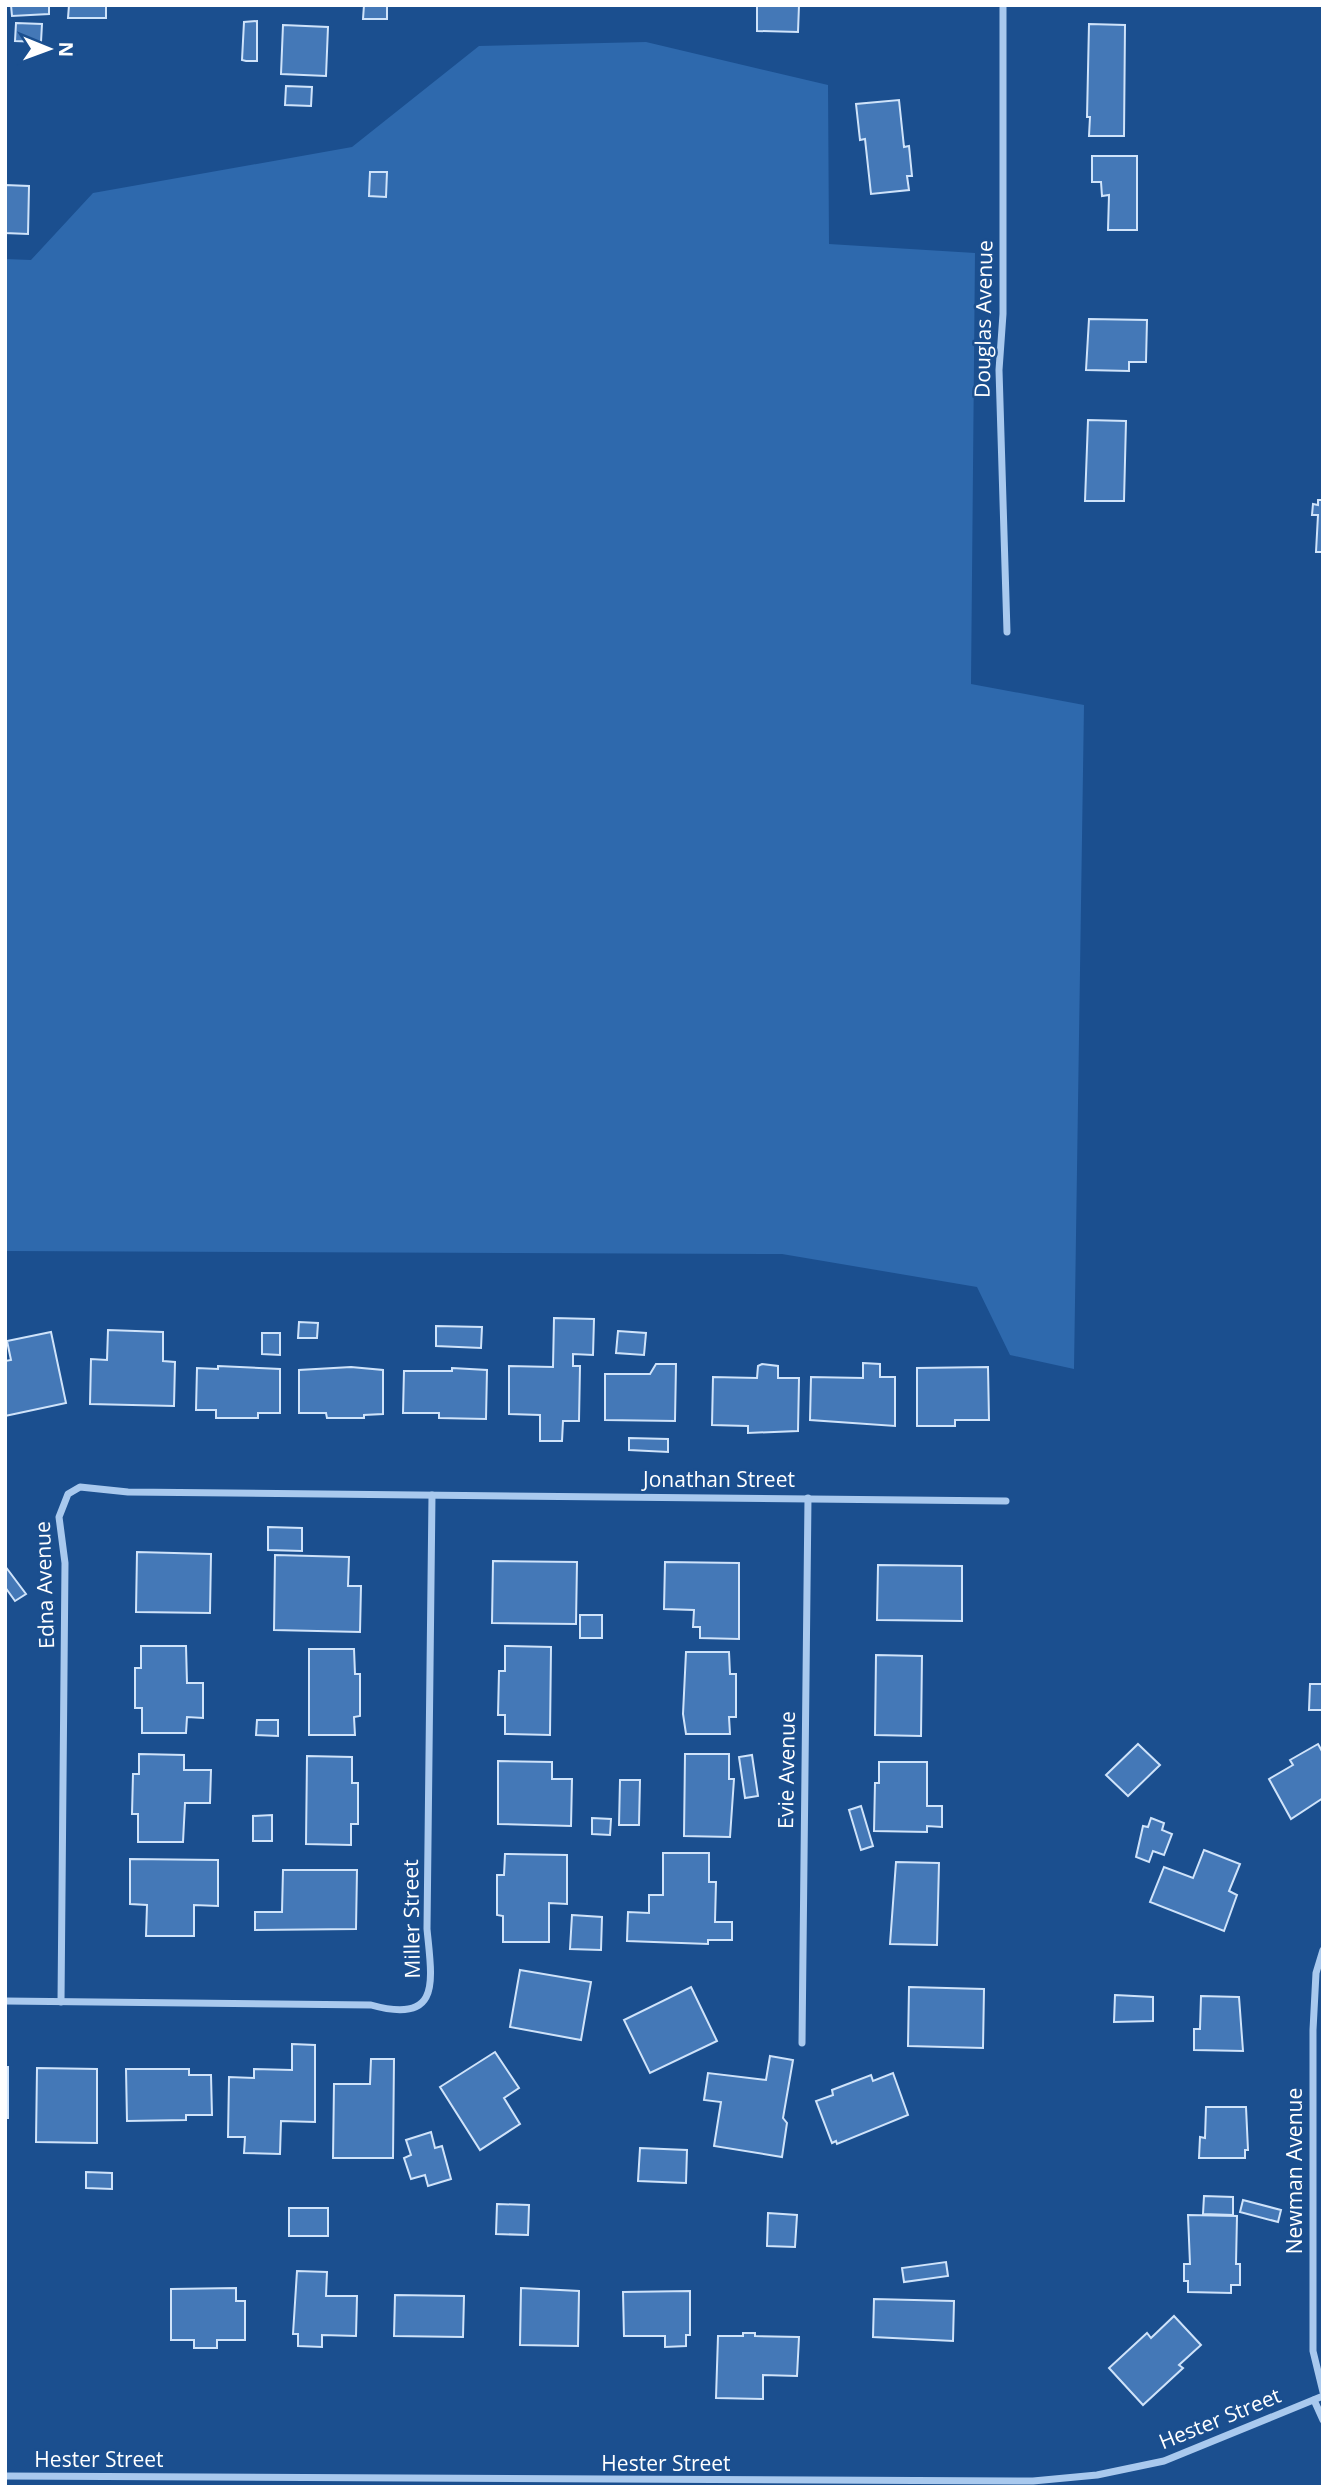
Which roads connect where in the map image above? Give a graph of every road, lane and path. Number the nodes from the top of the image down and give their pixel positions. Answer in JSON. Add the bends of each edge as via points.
{"nodes":[{"id":1,"x":1003,"y":5,"type":"edge"},
{"id":2,"x":1007,"y":632,"type":"dead end"},
{"id":3,"x":432,"y":1495,"type":"junction"},
{"id":4,"x":808,"y":1498,"type":"junction"},
{"id":5,"x":1006,"y":1501,"type":"dead end"},
{"id":6,"x":1323,"y":1950,"type":"edge"},
{"id":7,"x":5,"y":2001,"type":"edge"},
{"id":8,"x":61,"y":2002,"type":"junction"},
{"id":9,"x":802,"y":2043,"type":"dead end"},
{"id":10,"x":1323,"y":2394,"type":"edge"},
{"id":11,"x":1314,"y":2400,"type":"junction"},
{"id":12,"x":1323,"y":2420,"type":"edge"},
{"id":13,"x":5,"y":2476,"type":"edge"},
{"id":14,"x":1032,"y":2484,"type":"edge"}],
"edges":[{"from":1,"to":2,"type":"street","name":"Douglas Avenue","via":[[999,370]]},
{"from":3,"to":4,"type":"street","name":"Jonathan Street"},
{"from":3,"to":8,"type":"street","name":"Miller Street","via":[[427,1929],[432,1980],[426,2001],[414,2009],[393,2011],[371,2005]]},
{"from":3,"to":8,"type":"street","name":"Edna Avenue","via":[[128,1492],[80,1487],[68,1493],[59,1517],[65,1563]]},
{"from":4,"to":5,"type":"street","name":"Jonathan Street"},
{"from":4,"to":9,"type":"street","name":"Evie Avenue"},
{"from":6,"to":10,"type":"street","name":"Newman Avenue","via":[[1316,1973],[1313,2030],[1313,2351]]},
{"from":7,"to":8,"type":"street","name":"Miller Street"},
{"from":10,"to":11,"type":"street","name":"Hester Street"},
{"from":11,"to":12,"type":"street"},
{"from":11,"to":14,"type":"street","name":"Hester Street","via":[[1164,2461]]},
{"from":13,"to":14,"type":"street","name":"Hester Street"}]}
